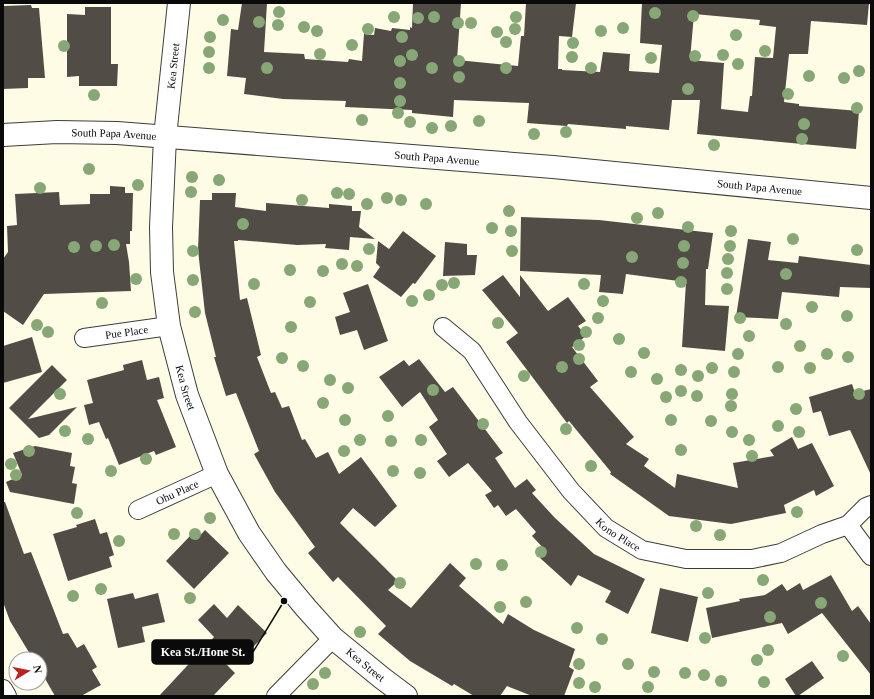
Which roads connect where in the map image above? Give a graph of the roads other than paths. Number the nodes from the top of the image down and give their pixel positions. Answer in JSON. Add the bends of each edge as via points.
{"nodes":[{"id":1,"x":179,"y":3,"type":"edge"},
{"id":2,"x":3,"y":134,"type":"edge"},
{"id":3,"x":165,"y":138,"type":"junction"},
{"id":4,"x":871,"y":198,"type":"edge"},
{"id":5,"x":169,"y":326,"type":"junction"},
{"id":6,"x":444,"y":327,"type":"dead end"},
{"id":7,"x":84,"y":338,"type":"dead end"},
{"id":8,"x":217,"y":474,"type":"junction"},
{"id":9,"x":871,"y":504,"type":"edge"},
{"id":10,"x":138,"y":510,"type":"dead end"},
{"id":11,"x":848,"y":525,"type":"junction"},
{"id":12,"x":871,"y":556,"type":"edge"},
{"id":13,"x":333,"y":638,"type":"junction"},
{"id":14,"x":3,"y":688,"type":"edge"},
{"id":15,"x":7,"y":696,"type":"edge"},
{"id":16,"x":276,"y":696,"type":"edge"},
{"id":17,"x":406,"y":696,"type":"edge"}],
"edges":[{"from":1,"to":3,"type":"street","name":"Kea Street"},
{"from":2,"to":3,"type":"street","name":"South Papa Avenue","via":[[117,133]]},
{"from":3,"to":4,"type":"street","name":"South Papa Avenue","via":[[553,168]]},
{"from":3,"to":5,"type":"street","name":"Kea Street","via":[[161,227],[162,272]]},
{"from":5,"to":7,"type":"street","name":"Pue Place"},
{"from":5,"to":8,"type":"street","name":"Kea Street","via":[[187,395]]},
{"from":6,"to":11,"type":"street","name":"Kono Place","via":[[472,351],[518,422],[571,491],[606,528],[642,550],[686,559],[752,559],[781,553]]},
{"from":8,"to":10,"type":"street","name":"Ohu Place"},
{"from":8,"to":13,"type":"street","name":"Kea Street","via":[[253,539],[276,572]]},
{"from":9,"to":11,"type":"street","name":"Kono Place"},
{"from":11,"to":12,"type":"street"},
{"from":13,"to":16,"type":"street"},
{"from":13,"to":17,"type":"street","name":"Kea Street"},
{"from":14,"to":15,"type":"street"}]}
